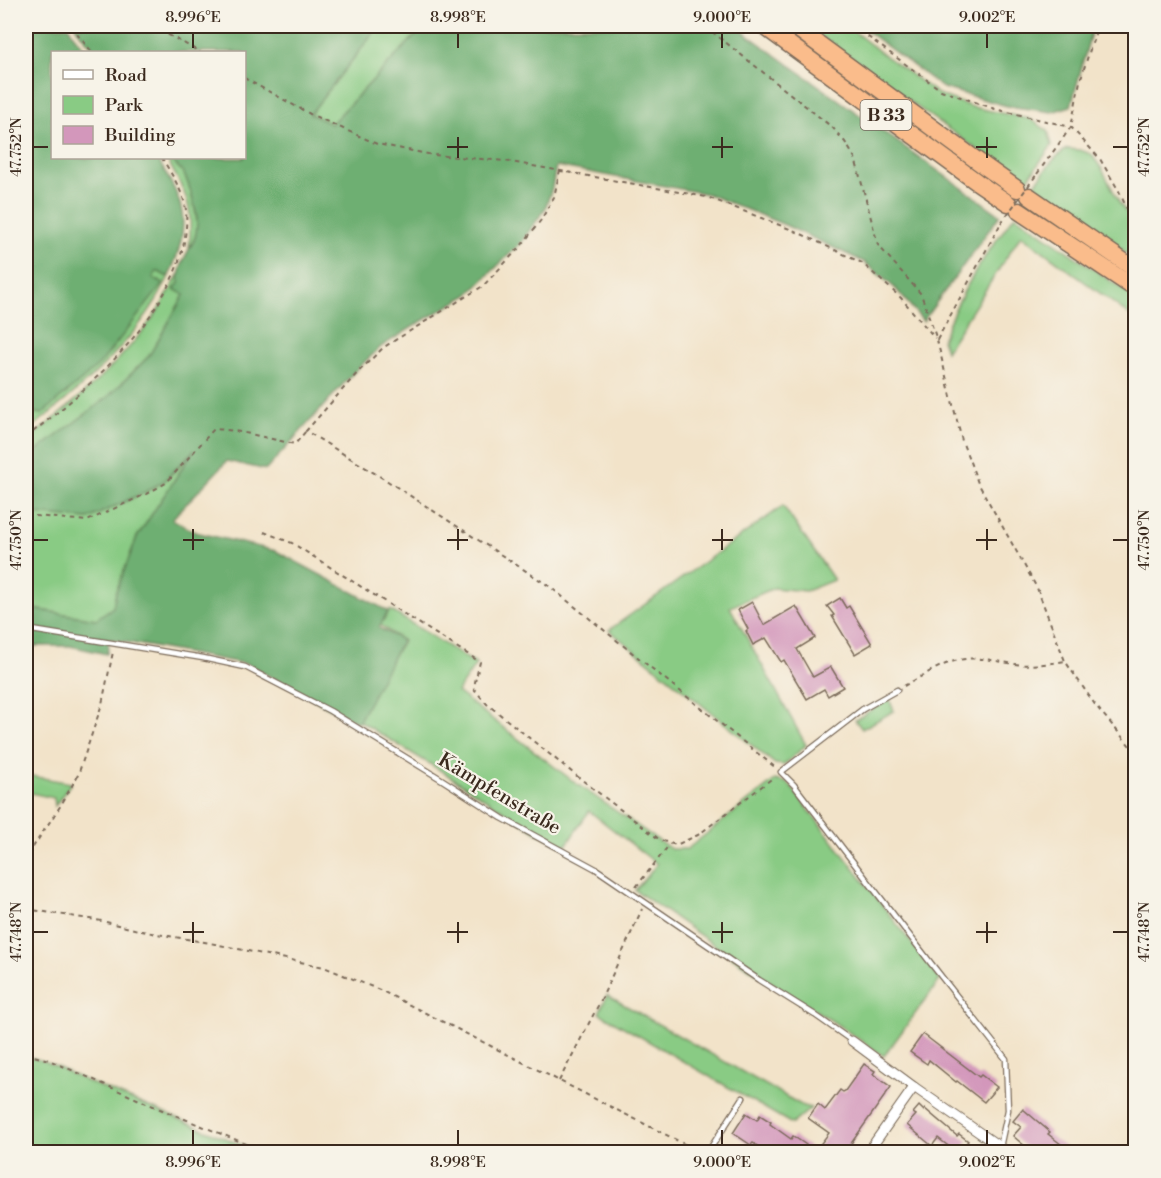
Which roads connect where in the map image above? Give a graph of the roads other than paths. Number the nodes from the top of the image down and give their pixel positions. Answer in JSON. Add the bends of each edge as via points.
{"nodes":[{"id":1,"x":764,"y":26,"type":"edge"},
{"id":2,"x":794,"y":26,"type":"edge"},
{"id":3,"x":1019,"y":200,"type":"junction"},
{"id":4,"x":1136,"y":270,"type":"edge"},
{"id":5,"x":1136,"y":290,"type":"edge"},
{"id":6,"x":26,"y":629,"type":"edge"},
{"id":7,"x":897,"y":690,"type":"road end"},
{"id":8,"x":852,"y":1041,"type":"joint"},
{"id":9,"x":914,"y":1087,"type":"junction"},
{"id":10,"x":743,"y":1098,"type":"dead end"},
{"id":11,"x":1003,"y":1150,"type":"edge"},
{"id":12,"x":708,"y":1152,"type":"edge"},
{"id":13,"x":868,"y":1152,"type":"edge"}],
"edges":[{"from":1,"to":3,"type":"highway","number":"B 33","via":[[977,182]]},
{"from":2,"to":3,"type":"highway","number":"B 33","via":[[983,165]]},
{"from":3,"to":4,"type":"highway","number":"B 33"},
{"from":3,"to":5,"type":"highway","number":"B 33"},
{"from":6,"to":8,"type":"lane","name":"Kämpfenstraße","via":[[245,667],[330,711],[502,818],[596,869]]},
{"from":7,"to":11,"type":"lane","via":[[866,706],[781,772],[1006,1059],[1008,1110]]},
{"from":8,"to":9,"type":"street","name":"Kämpfenstraße"},
{"from":9,"to":11,"type":"street","name":"Kämpfenstraße"},
{"from":9,"to":13,"type":"street"},
{"from":10,"to":12,"type":"lane"}]}
